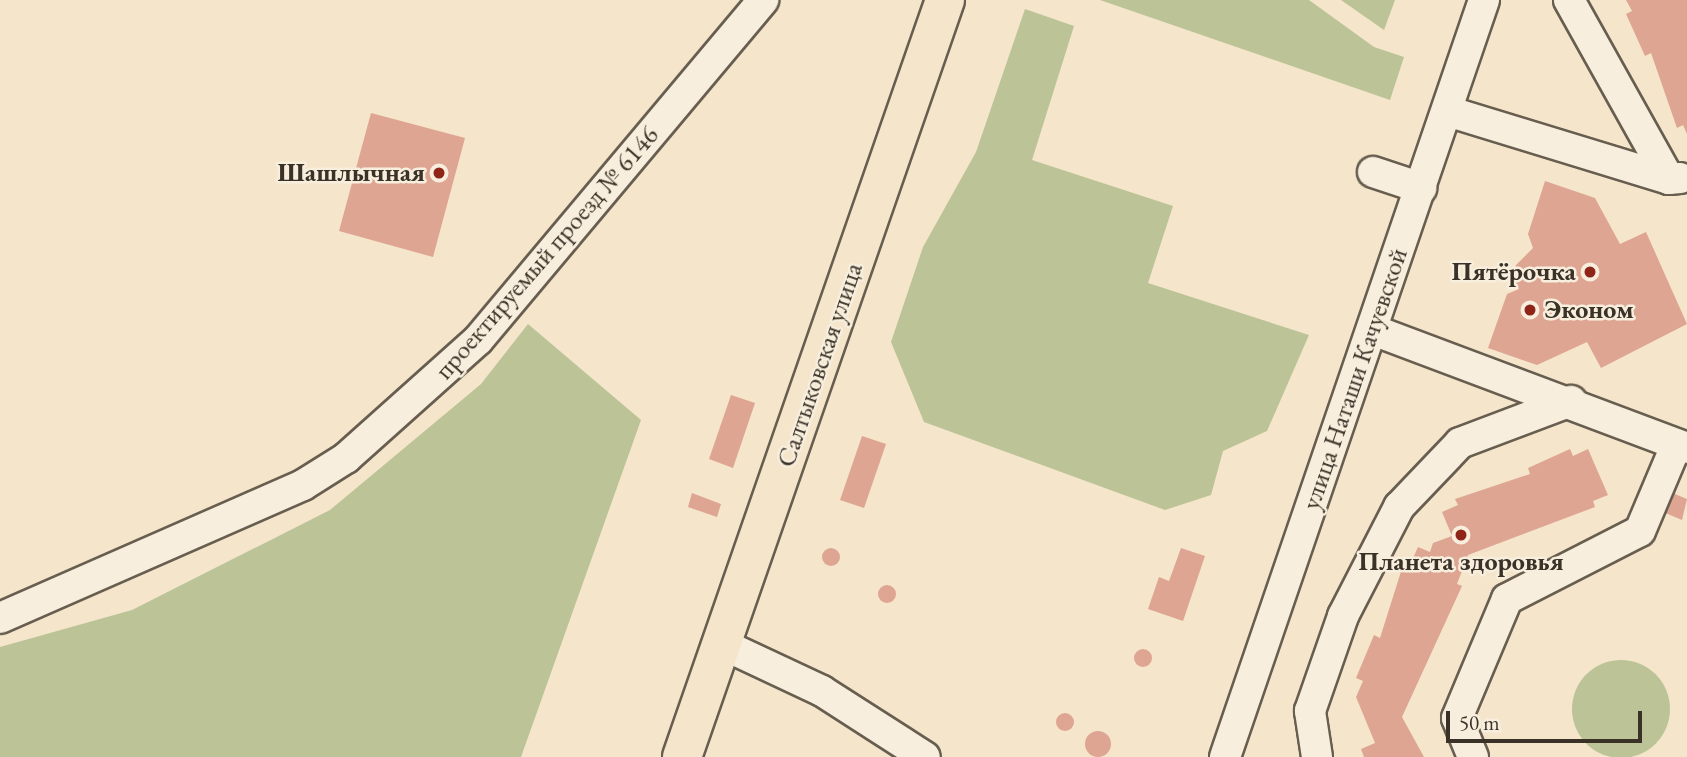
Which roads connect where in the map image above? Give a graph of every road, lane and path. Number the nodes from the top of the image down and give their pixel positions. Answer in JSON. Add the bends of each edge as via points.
{"nodes":[{"id":1,"x":763,"y":0,"type":"edge"},
{"id":2,"x":945,"y":0,"type":"edge"},
{"id":3,"x":1484,"y":0,"type":"edge"},
{"id":4,"x":1569,"y":0,"type":"edge"},
{"id":5,"x":1447,"y":111,"type":"junction"},
{"id":6,"x":1373,"y":172,"type":"dead end"},
{"id":7,"x":1678,"y":178,"type":"edge"},
{"id":8,"x":1421,"y":188,"type":"junction"},
{"id":9,"x":1373,"y":330,"type":"junction"},
{"id":10,"x":1571,"y":401,"type":"junction"},
{"id":11,"x":1681,"y":448,"type":"edge"},
{"id":12,"x":0,"y":618,"type":"edge"},
{"id":13,"x":724,"y":645,"type":"junction"},
{"id":14,"x":684,"y":748,"type":"edge"},
{"id":15,"x":925,"y":757,"type":"edge"},
{"id":16,"x":1225,"y":757,"type":"edge"},
{"id":17,"x":1317,"y":757,"type":"edge"},
{"id":18,"x":1473,"y":757,"type":"edge"}],
"edges":[{"from":1,"to":12,"type":"street","name":"проектируемый проезд № 6146","via":[[478,340],[346,458],[303,485]]},
{"from":2,"to":13,"type":"main road","name":"Салтыковская улица"},
{"from":3,"to":5,"type":"street","name":"улица Наташи Качуевской"},
{"from":4,"to":7,"type":"street"},
{"from":5,"to":7,"type":"street"},
{"from":5,"to":8,"type":"street","name":"улица Наташи Качуевской"},
{"from":6,"to":8,"type":"street"},
{"from":8,"to":9,"type":"street","name":"улица Наташи Качуевской"},
{"from":9,"to":10,"type":"street"},
{"from":9,"to":16,"type":"street","name":"улица Наташи Качуевской"},
{"from":10,"to":11,"type":"street"},
{"from":10,"to":17,"type":"street","via":[[1460,443],[1399,507],[1343,617],[1310,711]]},
{"from":11,"to":18,"type":"street","via":[[1640,531],[1507,599],[1457,718]]},
{"from":13,"to":14,"type":"main road","name":"Салтыковская улица"},
{"from":13,"to":15,"type":"street","via":[[822,691]]}]}
